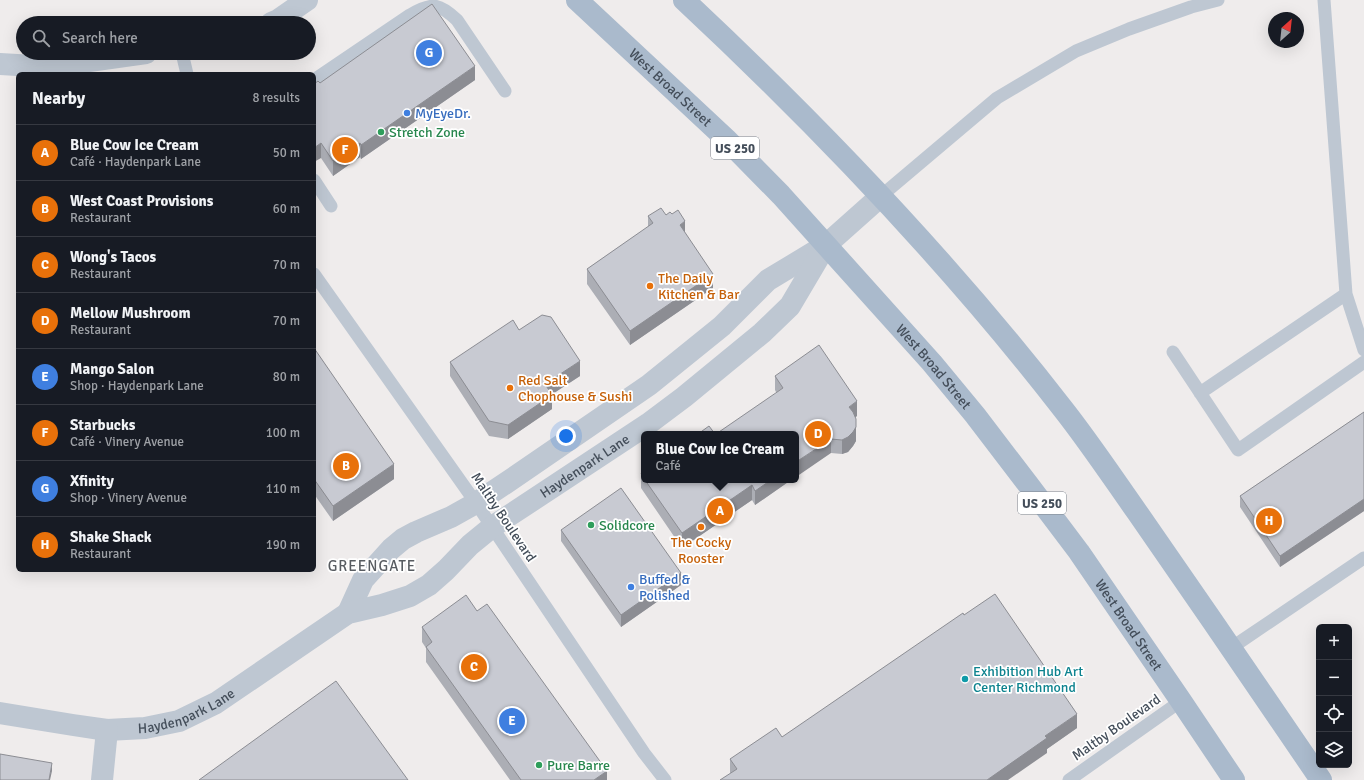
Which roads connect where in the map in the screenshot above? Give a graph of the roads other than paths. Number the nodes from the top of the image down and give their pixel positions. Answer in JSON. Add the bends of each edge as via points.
{"nodes":[{"id":1,"x":307,"y":0,"type":"edge"},
{"id":2,"x":578,"y":0,"type":"edge"},
{"id":3,"x":684,"y":0,"type":"edge"},
{"id":4,"x":1218,"y":0,"type":"edge"},
{"id":5,"x":1324,"y":0,"type":"edge"},
{"id":6,"x":284,"y":16,"type":"edge"},
{"id":7,"x":96,"y":60,"type":"edge"},
{"id":8,"x":184,"y":60,"type":"edge"},
{"id":9,"x":0,"y":64,"type":"edge"},
{"id":10,"x":187,"y":72,"type":"edge"},
{"id":11,"x":316,"y":79,"type":"edge"},
{"id":12,"x":505,"y":91,"type":"dead end"},
{"id":13,"x":316,"y":183,"type":"edge"},
{"id":14,"x":881,"y":196,"type":"junction"},
{"id":15,"x":331,"y":206,"type":"dead end"},
{"id":16,"x":826,"y":245,"type":"junction"},
{"id":17,"x":316,"y":277,"type":"edge"},
{"id":18,"x":1346,"y":294,"type":"junction"},
{"id":19,"x":1364,"y":350,"type":"edge"},
{"id":20,"x":1173,"y":352,"type":"dead end"},
{"id":21,"x":1364,"y":362,"type":"edge"},
{"id":22,"x":1200,"y":393,"type":"junction"},
{"id":23,"x":476,"y":503,"type":"junction"},
{"id":24,"x":492,"y":527,"type":"junction"},
{"id":25,"x":1364,"y":558,"type":"edge"},
{"id":26,"x":348,"y":613,"type":"junction"},
{"id":27,"x":1231,"y":648,"type":"junction"},
{"id":28,"x":1181,"y":701,"type":"junction"},
{"id":29,"x":0,"y":712,"type":"edge"},
{"id":30,"x":106,"y":730,"type":"junction"},
{"id":31,"x":102,"y":780,"type":"edge"},
{"id":32,"x":665,"y":780,"type":"edge"},
{"id":33,"x":1069,"y":780,"type":"edge"},
{"id":34,"x":1234,"y":780,"type":"edge"},
{"id":35,"x":1321,"y":780,"type":"edge"}],
"edges":[{"from":1,"to":6,"type":"street"},
{"from":2,"to":16,"type":"main road","name":"West Broad Street","number":"US 250","via":[[726,139]]},
{"from":3,"to":14,"type":"main road","via":[[752,64]]},
{"from":4,"to":14,"type":"lane","via":[[1129,28],[1069,55],[997,98]]},
{"from":5,"to":18,"type":"lane"},
{"from":7,"to":9,"type":"street","via":[[34,66]]},
{"from":8,"to":10,"type":"lane"},
{"from":11,"to":12,"type":"lane","via":[[410,15],[431,6],[440,7],[457,20]]},
{"from":13,"to":15,"type":"lane"},
{"from":14,"to":16,"type":"street","name":"Haydenpark Lane"},
{"from":14,"to":27,"type":"main road","via":[[978,306],[1065,411]]},
{"from":16,"to":23,"type":"street","name":"Haydenpark Lane","via":[[768,280],[722,326],[649,385]]},
{"from":16,"to":24,"type":"street","name":"Haydenpark Lane","via":[[790,306],[762,333],[648,424]]},
{"from":16,"to":28,"type":"main road","name":"West Broad Street","number":"US 250","via":[[975,415],[1078,552]]},
{"from":17,"to":23,"type":"lane","name":"Maltby Boulevard"},
{"from":18,"to":19,"type":"lane"},
{"from":18,"to":22,"type":"lane"},
{"from":20,"to":22,"type":"lane"},
{"from":21,"to":22,"type":"lane","via":[[1238,450]]},
{"from":23,"to":24,"type":"lane","name":"Maltby Boulevard"},
{"from":23,"to":26,"type":"street","name":"Haydenpark Lane","via":[[416,532],[391,549],[363,580]]},
{"from":24,"to":26,"type":"street","name":"Haydenpark Lane","via":[[429,585],[410,596]]},
{"from":24,"to":32,"type":"lane","name":"Maltby Boulevard","via":[[639,746]]},
{"from":25,"to":27,"type":"lane"},
{"from":26,"to":30,"type":"street","name":"Haydenpark Lane","via":[[216,703],[179,721],[145,728]]},
{"from":27,"to":35,"type":"main road"},
{"from":28,"to":33,"type":"lane","name":"Maltby Boulevard"},
{"from":28,"to":34,"type":"main road","name":"West Broad Street","number":"US 250"},
{"from":29,"to":30,"type":"street","name":"Haydenpark Lane"},
{"from":30,"to":31,"type":"street"}]}
